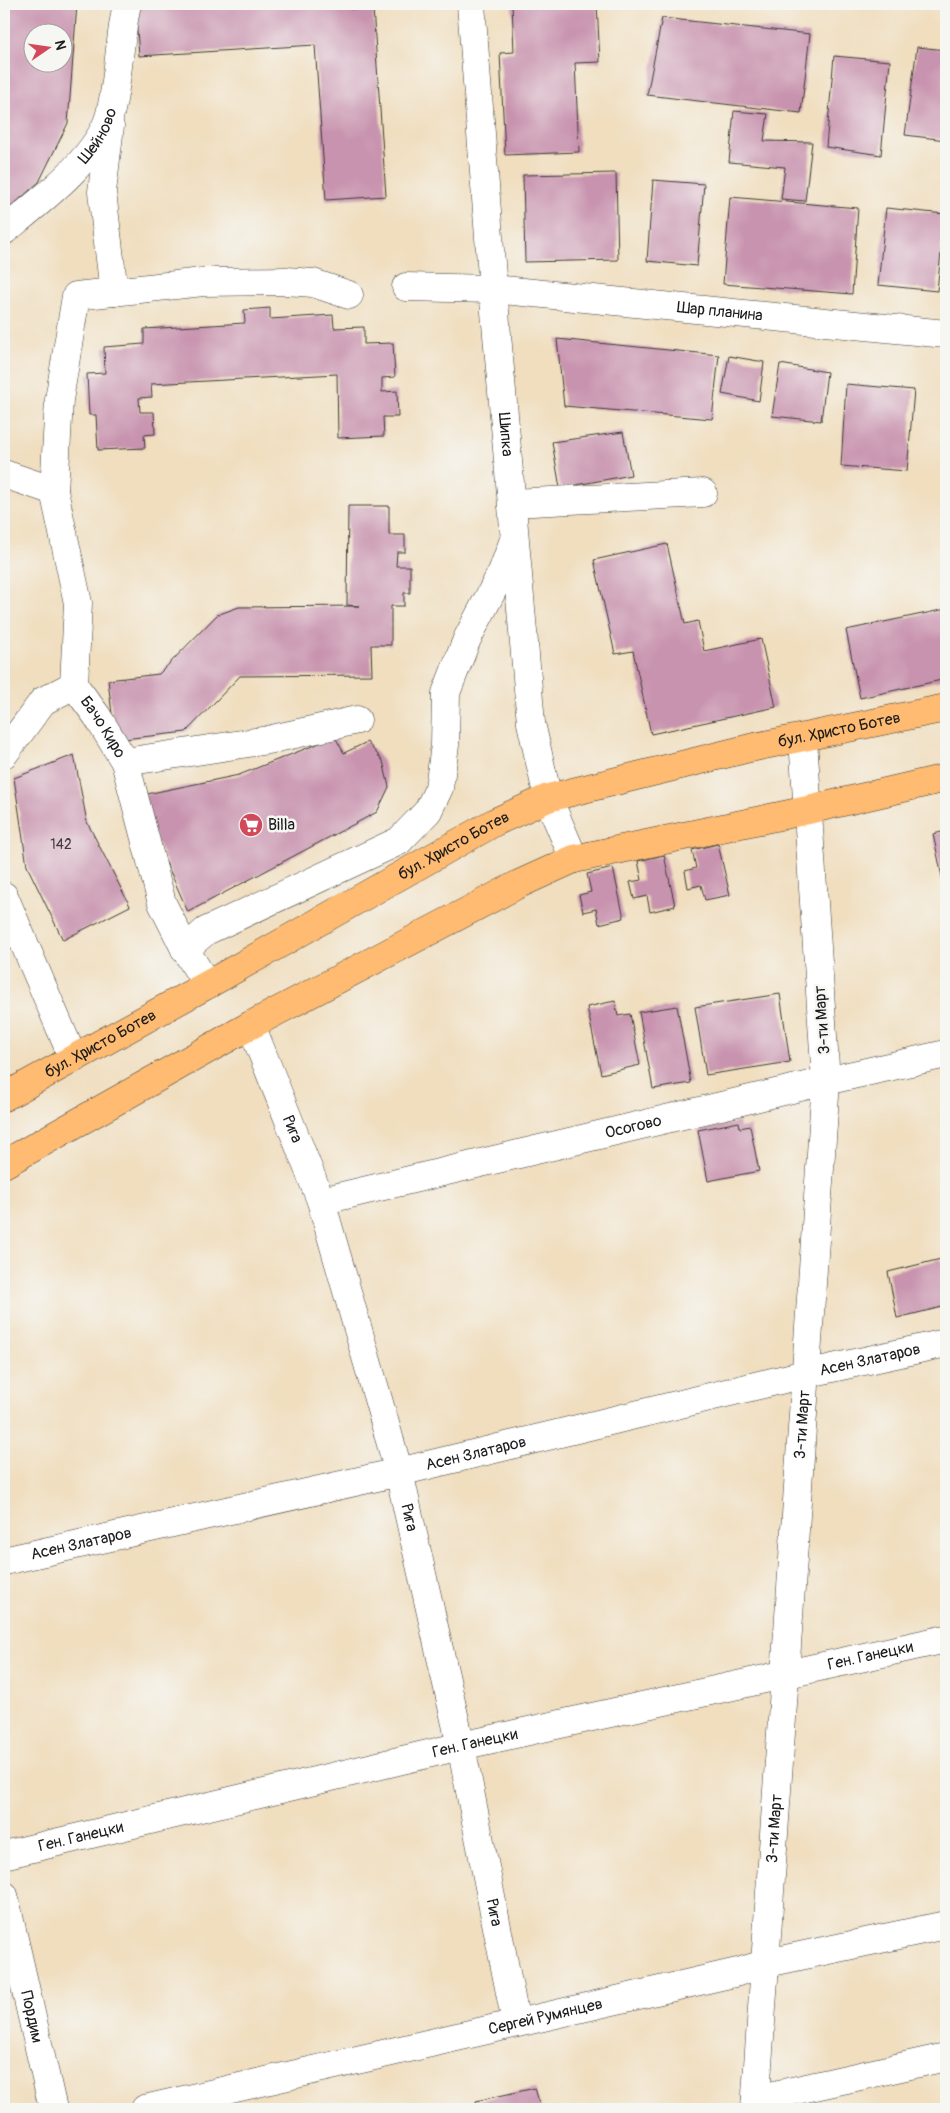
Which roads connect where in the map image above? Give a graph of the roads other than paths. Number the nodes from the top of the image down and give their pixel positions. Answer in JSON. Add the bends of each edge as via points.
{"nodes":[{"id":1,"x":127,"y":4,"type":"edge"},
{"id":2,"x":471,"y":4,"type":"edge"},
{"id":3,"x":110,"y":115,"type":"junction"},
{"id":4,"x":4,"y":231,"type":"edge"},
{"id":5,"x":406,"y":288,"type":"dead end"},
{"id":6,"x":493,"y":289,"type":"junction"},
{"id":7,"x":114,"y":292,"type":"junction"},
{"id":8,"x":349,"y":295,"type":"dead end"},
{"id":9,"x":946,"y":334,"type":"edge"},
{"id":10,"x":4,"y":474,"type":"edge"},
{"id":11,"x":54,"y":491,"type":"junction"},
{"id":12,"x":703,"y":493,"type":"dead end"},
{"id":13,"x":513,"y":503,"type":"junction"},
{"id":14,"x":516,"y":533,"type":"junction"},
{"id":15,"x":74,"y":685,"type":"junction"},
{"id":16,"x":946,"y":708,"type":"edge"},
{"id":17,"x":357,"y":720,"type":"dead end"},
{"id":18,"x":803,"y":739,"type":"junction"},
{"id":19,"x":4,"y":754,"type":"edge"},
{"id":20,"x":125,"y":762,"type":"junction"},
{"id":21,"x":946,"y":778,"type":"edge"},
{"id":22,"x":548,"y":798,"type":"junction"},
{"id":23,"x":808,"y":810,"type":"junction"},
{"id":24,"x":574,"y":859,"type":"junction"},
{"id":25,"x":4,"y":896,"type":"edge"},
{"id":26,"x":185,"y":949,"type":"junction"},
{"id":27,"x":207,"y":985,"type":"junction"},
{"id":28,"x":251,"y":1025,"type":"junction"},
{"id":29,"x":946,"y":1054,"type":"edge"},
{"id":30,"x":73,"y":1058,"type":"junction"},
{"id":31,"x":826,"y":1080,"type":"junction"},
{"id":32,"x":4,"y":1097,"type":"edge"},
{"id":33,"x":4,"y":1164,"type":"edge"},
{"id":34,"x":322,"y":1202,"type":"junction"},
{"id":35,"x":946,"y":1343,"type":"edge"},
{"id":36,"x":805,"y":1374,"type":"junction"},
{"id":37,"x":398,"y":1472,"type":"junction"},
{"id":38,"x":4,"y":1562,"type":"edge"},
{"id":39,"x":946,"y":1639,"type":"edge"},
{"id":40,"x":785,"y":1675,"type":"junction"},
{"id":41,"x":461,"y":1746,"type":"junction"},
{"id":42,"x":4,"y":1855,"type":"edge"},
{"id":43,"x":4,"y":1895,"type":"edge"},
{"id":44,"x":946,"y":1925,"type":"edge"},
{"id":45,"x":767,"y":1963,"type":"junction"},
{"id":46,"x":516,"y":2023,"type":"junction"},
{"id":47,"x":946,"y":2056,"type":"edge"},
{"id":48,"x":756,"y":2104,"type":"edge"},
{"id":49,"x":53,"y":2109,"type":"edge"},
{"id":50,"x":145,"y":2109,"type":"edge"}],
"edges":[{"from":1,"to":3,"type":"street","name":"Шейново"},
{"from":2,"to":6,"type":"street","name":"Шипка"},
{"from":3,"to":4,"type":"street","name":"Шейново","via":[[92,152]]},
{"from":3,"to":7,"type":"street","via":[[102,192]]},
{"from":5,"to":6,"type":"street","name":"Шар планина"},
{"from":6,"to":9,"type":"street","name":"Шар планина"},
{"from":6,"to":13,"type":"street","name":"Шипка"},
{"from":7,"to":8,"type":"street","via":[[203,282],[286,281],[313,283]]},
{"from":7,"to":11,"type":"street","name":"Бачо Киро","via":[[76,296],[59,400]]},
{"from":10,"to":11,"type":"street"},
{"from":11,"to":15,"type":"street","name":"Бачо Киро","via":[[78,603]]},
{"from":12,"to":13,"type":"street"},
{"from":13,"to":14,"type":"street","name":"Шипка"},
{"from":14,"to":22,"type":"street","name":"Шипка","via":[[531,722]]},
{"from":14,"to":26,"type":"street","via":[[502,572],[467,639],[446,692],[445,745],[439,788],[428,811],[399,841],[206,931]]},
{"from":15,"to":19,"type":"street","via":[[42,701]]},
{"from":15,"to":20,"type":"street","name":"Бачо Киро"},
{"from":16,"to":18,"type":"main road","name":"бул. Христо Ботев"},
{"from":17,"to":20,"type":"street","name":"Бачо Киро","via":[[268,740]]},
{"from":18,"to":22,"type":"main road","name":"бул. Христо Ботев","via":[[750,748]]},
{"from":18,"to":23,"type":"street","name":"3-ти Март"},
{"from":20,"to":26,"type":"street","via":[[162,903]]},
{"from":21,"to":23,"type":"main road"},
{"from":22,"to":24,"type":"street","name":"Шипка"},
{"from":22,"to":27,"type":"main road","name":"бул. Христо Ботев","via":[[495,822]]},
{"from":23,"to":24,"type":"main road"},
{"from":23,"to":31,"type":"street","name":"3-ти Март"},
{"from":24,"to":28,"type":"main road","via":[[519,884]]},
{"from":25,"to":30,"type":"street"},
{"from":26,"to":27,"type":"street"},
{"from":27,"to":30,"type":"main road","name":"бул. Христо Ботев"},
{"from":28,"to":33,"type":"main road"},
{"from":28,"to":34,"type":"street","name":"Рига"},
{"from":29,"to":31,"type":"street","name":"Осогово"},
{"from":30,"to":32,"type":"main road","name":"бул. Христо Ботев"},
{"from":31,"to":34,"type":"street","name":"Осогово"},
{"from":31,"to":36,"type":"street","name":"3-ти Март"},
{"from":34,"to":37,"type":"street","name":"Рига"},
{"from":35,"to":36,"type":"street","name":"Асен Златаров"},
{"from":36,"to":37,"type":"street","name":"Асен Златаров"},
{"from":36,"to":40,"type":"street","name":"3-ти Март"},
{"from":37,"to":38,"type":"street","name":"Асен Златаров"},
{"from":37,"to":41,"type":"street","name":"Рига"},
{"from":39,"to":40,"type":"street","name":"Ген. Ганецки"},
{"from":40,"to":41,"type":"street","name":"Ген. Ганецки"},
{"from":40,"to":45,"type":"street","name":"3-ти Март"},
{"from":41,"to":42,"type":"street","name":"Ген. Ганецки"},
{"from":41,"to":46,"type":"street","name":"Рига"},
{"from":43,"to":49,"type":"street","name":"Пордим"},
{"from":44,"to":45,"type":"street","name":"Сергей Румянцев"},
{"from":45,"to":46,"type":"street","name":"Сергей Румянцев"},
{"from":45,"to":48,"type":"street","name":"3-ти Март"},
{"from":46,"to":50,"type":"street","name":"Сергей Румянцев"},
{"from":47,"to":48,"type":"street"}]}
